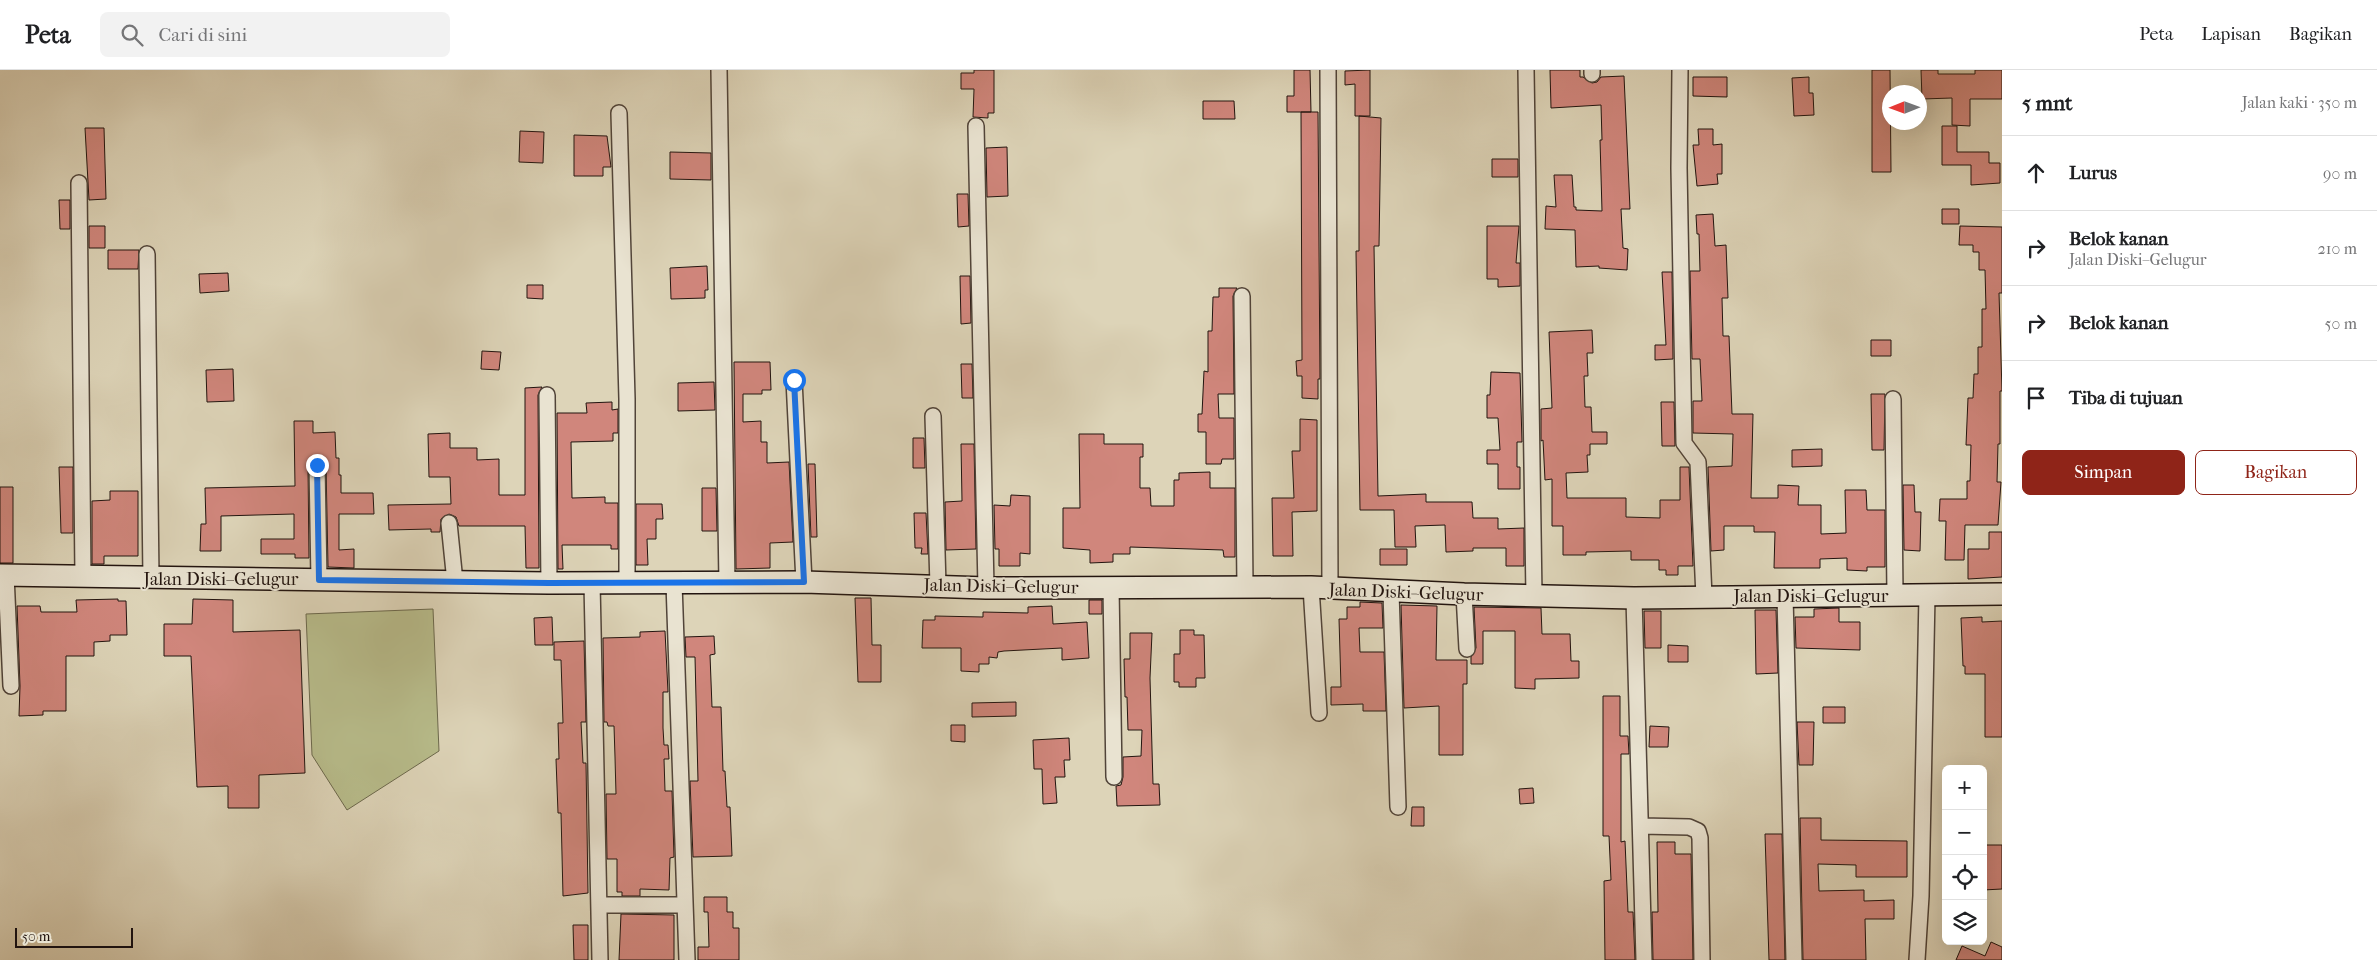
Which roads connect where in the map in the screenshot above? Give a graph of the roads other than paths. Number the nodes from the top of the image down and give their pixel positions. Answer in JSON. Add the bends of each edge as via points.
{"nodes":[{"id":1,"x":719,"y":70,"type":"edge"},
{"id":2,"x":1328,"y":70,"type":"edge"},
{"id":3,"x":1526,"y":70,"type":"edge"},
{"id":4,"x":1680,"y":70,"type":"edge"},
{"id":5,"x":618,"y":113,"type":"dead end"},
{"id":6,"x":976,"y":126,"type":"dead end"},
{"id":7,"x":79,"y":183,"type":"dead end"},
{"id":8,"x":147,"y":254,"type":"dead end"},
{"id":9,"x":1242,"y":296,"type":"dead end"},
{"id":10,"x":794,"y":380,"type":"dead end"},
{"id":11,"x":547,"y":395,"type":"dead end"},
{"id":12,"x":1893,"y":399,"type":"dead end"},
{"id":13,"x":933,"y":416,"type":"dead end"},
{"id":14,"x":317,"y":465,"type":"dead end"},
{"id":15,"x":449,"y":523,"type":"dead end"},
{"id":16,"x":3,"y":575,"type":"edge"},
{"id":17,"x":83,"y":577,"type":"junction"},
{"id":18,"x":151,"y":578,"type":"junction"},
{"id":19,"x":319,"y":580,"type":"junction"},
{"id":20,"x":454,"y":582,"type":"junction"},
{"id":21,"x":804,"y":582,"type":"junction"},
{"id":22,"x":549,"y":583,"type":"junction"},
{"id":23,"x":592,"y":583,"type":"junction"},
{"id":24,"x":628,"y":583,"type":"junction"},
{"id":25,"x":674,"y":583,"type":"junction"},
{"id":26,"x":727,"y":583,"type":"junction"},
{"id":27,"x":938,"y":586,"type":"junction"},
{"id":28,"x":986,"y":588,"type":"junction"},
{"id":29,"x":1111,"y":588,"type":"junction"},
{"id":30,"x":1245,"y":588,"type":"junction"},
{"id":31,"x":1321,"y":588,"type":"junction"},
{"id":32,"x":1391,"y":592,"type":"junction"},
{"id":33,"x":1464,"y":594,"type":"junction"},
{"id":34,"x":2002,"y":594,"type":"edge"},
{"id":35,"x":1927,"y":595,"type":"junction"},
{"id":36,"x":1534,"y":596,"type":"junction"},
{"id":37,"x":1785,"y":596,"type":"junction"},
{"id":38,"x":1895,"y":596,"type":"junction"},
{"id":39,"x":1704,"y":597,"type":"junction"},
{"id":40,"x":1634,"y":598,"type":"junction"},
{"id":41,"x":1468,"y":649,"type":"dead end"},
{"id":42,"x":11,"y":686,"type":"dead end"},
{"id":43,"x":1319,"y":713,"type":"dead end"},
{"id":44,"x":1114,"y":777,"type":"dead end"},
{"id":45,"x":1398,"y":807,"type":"dead end"},
{"id":46,"x":1641,"y":826,"type":"junction"},
{"id":47,"x":599,"y":905,"type":"junction"},
{"id":48,"x":685,"y":905,"type":"junction"},
{"id":49,"x":600,"y":960,"type":"edge"},
{"id":50,"x":687,"y":960,"type":"edge"},
{"id":51,"x":1644,"y":960,"type":"edge"},
{"id":52,"x":1702,"y":960,"type":"edge"},
{"id":53,"x":1794,"y":960,"type":"edge"},
{"id":54,"x":1917,"y":960,"type":"edge"}],
"edges":[{"from":1,"to":26,"type":"street"},
{"from":2,"to":31,"type":"street"},
{"from":3,"to":36,"type":"street"},
{"from":4,"to":39,"type":"street","via":[[1684,443],[1698,462]]},
{"from":5,"to":24,"type":"street","via":[[627,399]]},
{"from":6,"to":28,"type":"street"},
{"from":7,"to":17,"type":"street"},
{"from":8,"to":18,"type":"street"},
{"from":9,"to":30,"type":"street"},
{"from":10,"to":21,"type":"street"},
{"from":11,"to":22,"type":"street"},
{"from":12,"to":38,"type":"street"},
{"from":13,"to":27,"type":"street"},
{"from":14,"to":19,"type":"street"},
{"from":15,"to":20,"type":"street"},
{"from":16,"to":17,"type":"main road","name":"Jalan Diski–Gelugur"},
{"from":16,"to":42,"type":"street"},
{"from":17,"to":18,"type":"main road","name":"Jalan Diski–Gelugur"},
{"from":18,"to":19,"type":"main road","name":"Jalan Diski–Gelugur"},
{"from":19,"to":20,"type":"main road","name":"Jalan Diski–Gelugur"},
{"from":20,"to":22,"type":"main road","name":"Jalan Diski–Gelugur"},
{"from":21,"to":26,"type":"main road","name":"Jalan Diski–Gelugur"},
{"from":21,"to":27,"type":"main road","name":"Jalan Diski–Gelugur"},
{"from":22,"to":23,"type":"main road","name":"Jalan Diski–Gelugur"},
{"from":23,"to":24,"type":"main road","name":"Jalan Diski–Gelugur"},
{"from":23,"to":47,"type":"street"},
{"from":24,"to":25,"type":"main road","name":"Jalan Diski–Gelugur"},
{"from":25,"to":26,"type":"main road","name":"Jalan Diski–Gelugur"},
{"from":25,"to":48,"type":"street"},
{"from":27,"to":28,"type":"main road","name":"Jalan Diski–Gelugur"},
{"from":28,"to":29,"type":"main road","name":"Jalan Diski–Gelugur"},
{"from":29,"to":30,"type":"main road","name":"Jalan Diski–Gelugur"},
{"from":29,"to":44,"type":"street"},
{"from":30,"to":31,"type":"main road","name":"Jalan Diski–Gelugur"},
{"from":31,"to":32,"type":"main road","name":"Jalan Diski–Gelugur"},
{"from":31,"to":43,"type":"street"},
{"from":32,"to":33,"type":"main road","name":"Jalan Diski–Gelugur"},
{"from":32,"to":45,"type":"street"},
{"from":33,"to":36,"type":"main road","name":"Jalan Diski–Gelugur"},
{"from":33,"to":41,"type":"street"},
{"from":34,"to":35,"type":"main road","name":"Jalan Diski–Gelugur"},
{"from":35,"to":38,"type":"main road","name":"Jalan Diski–Gelugur"},
{"from":35,"to":54,"type":"street"},
{"from":36,"to":40,"type":"main road","name":"Jalan Diski–Gelugur"},
{"from":37,"to":38,"type":"main road","name":"Jalan Diski–Gelugur"},
{"from":37,"to":39,"type":"main road","name":"Jalan Diski–Gelugur"},
{"from":37,"to":53,"type":"street"},
{"from":39,"to":40,"type":"main road","name":"Jalan Diski–Gelugur"},
{"from":40,"to":46,"type":"street"},
{"from":46,"to":51,"type":"street"},
{"from":46,"to":52,"type":"street","via":[[1689,827],[1698,831]]},
{"from":47,"to":48,"type":"street"},
{"from":47,"to":49,"type":"street"},
{"from":48,"to":50,"type":"street"}]}
